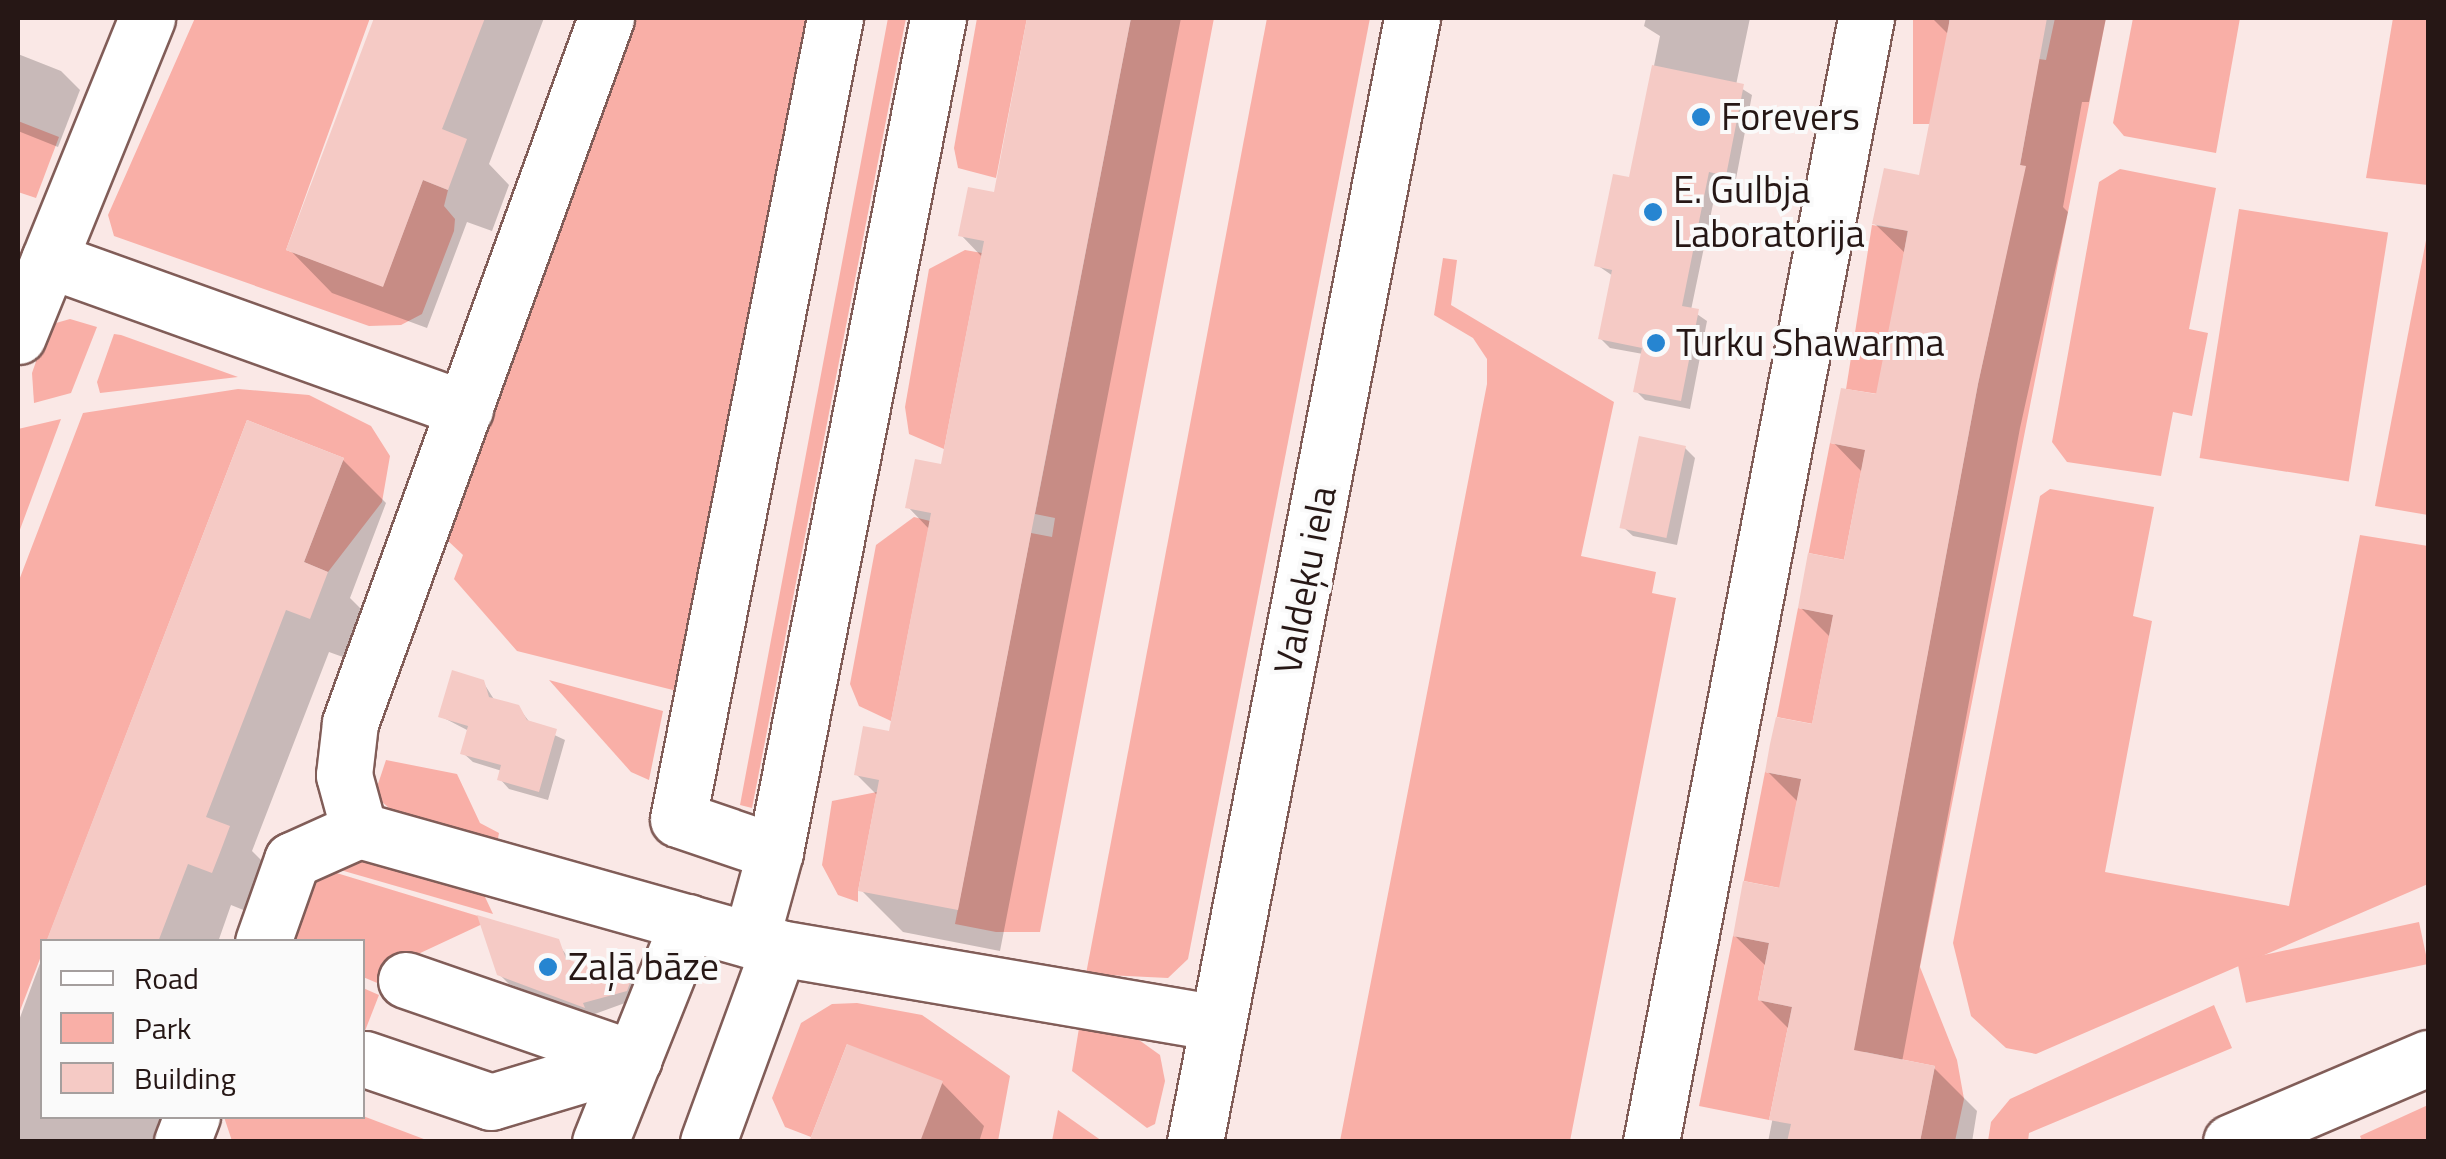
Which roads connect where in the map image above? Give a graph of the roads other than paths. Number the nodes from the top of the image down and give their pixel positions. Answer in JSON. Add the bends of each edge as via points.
{"nodes":[{"id":1,"x":148,"y":18,"type":"edge"},
{"id":2,"x":606,"y":18,"type":"edge"},
{"id":3,"x":835,"y":18,"type":"edge"},
{"id":4,"x":938,"y":18,"type":"edge"},
{"id":5,"x":1412,"y":18,"type":"edge"},
{"id":6,"x":1866,"y":18,"type":"edge"},
{"id":7,"x":48,"y":260,"type":"junction"},
{"id":8,"x":18,"y":336,"type":"edge"},
{"id":9,"x":465,"y":409,"type":"junction"},
{"id":10,"x":360,"y":830,"type":"junction"},
{"id":11,"x":775,"y":852,"type":"junction"},
{"id":12,"x":688,"y":922,"type":"junction"},
{"id":13,"x":264,"y":939,"type":"edge"},
{"id":14,"x":765,"y":944,"type":"junction"},
{"id":15,"x":406,"y":980,"type":"dead end"},
{"id":16,"x":1217,"y":1023,"type":"junction"},
{"id":17,"x":2428,"y":1058,"type":"edge"},
{"id":18,"x":365,"y":1059,"type":"dead end"},
{"id":19,"x":634,"y":1059,"type":"junction"},
{"id":20,"x":600,"y":1142,"type":"edge"},
{"id":21,"x":708,"y":1142,"type":"edge"},
{"id":22,"x":1195,"y":1142,"type":"edge"},
{"id":23,"x":1652,"y":1142,"type":"edge"},
{"id":24,"x":2231,"y":1142,"type":"edge"}],
"edges":[{"from":1,"to":7,"type":"street"},
{"from":2,"to":9,"type":"street"},
{"from":3,"to":11,"type":"street","via":[[678,819]]},
{"from":4,"to":11,"type":"street"},
{"from":5,"to":16,"type":"street","name":"Valdeķu iela"},
{"from":6,"to":23,"type":"street"},
{"from":7,"to":8,"type":"street"},
{"from":7,"to":9,"type":"street"},
{"from":9,"to":10,"type":"street","via":[[350,723],[344,775]]},
{"from":10,"to":12,"type":"street"},
{"from":10,"to":13,"type":"street","via":[[292,860]]},
{"from":11,"to":14,"type":"street"},
{"from":12,"to":14,"type":"street"},
{"from":12,"to":19,"type":"street"},
{"from":14,"to":16,"type":"street"},
{"from":14,"to":21,"type":"street"},
{"from":15,"to":19,"type":"street"},
{"from":16,"to":22,"type":"street","name":"Valdeķu iela"},
{"from":17,"to":24,"type":"street"},
{"from":18,"to":19,"type":"street","via":[[491,1102]]},
{"from":19,"to":20,"type":"street"}]}
